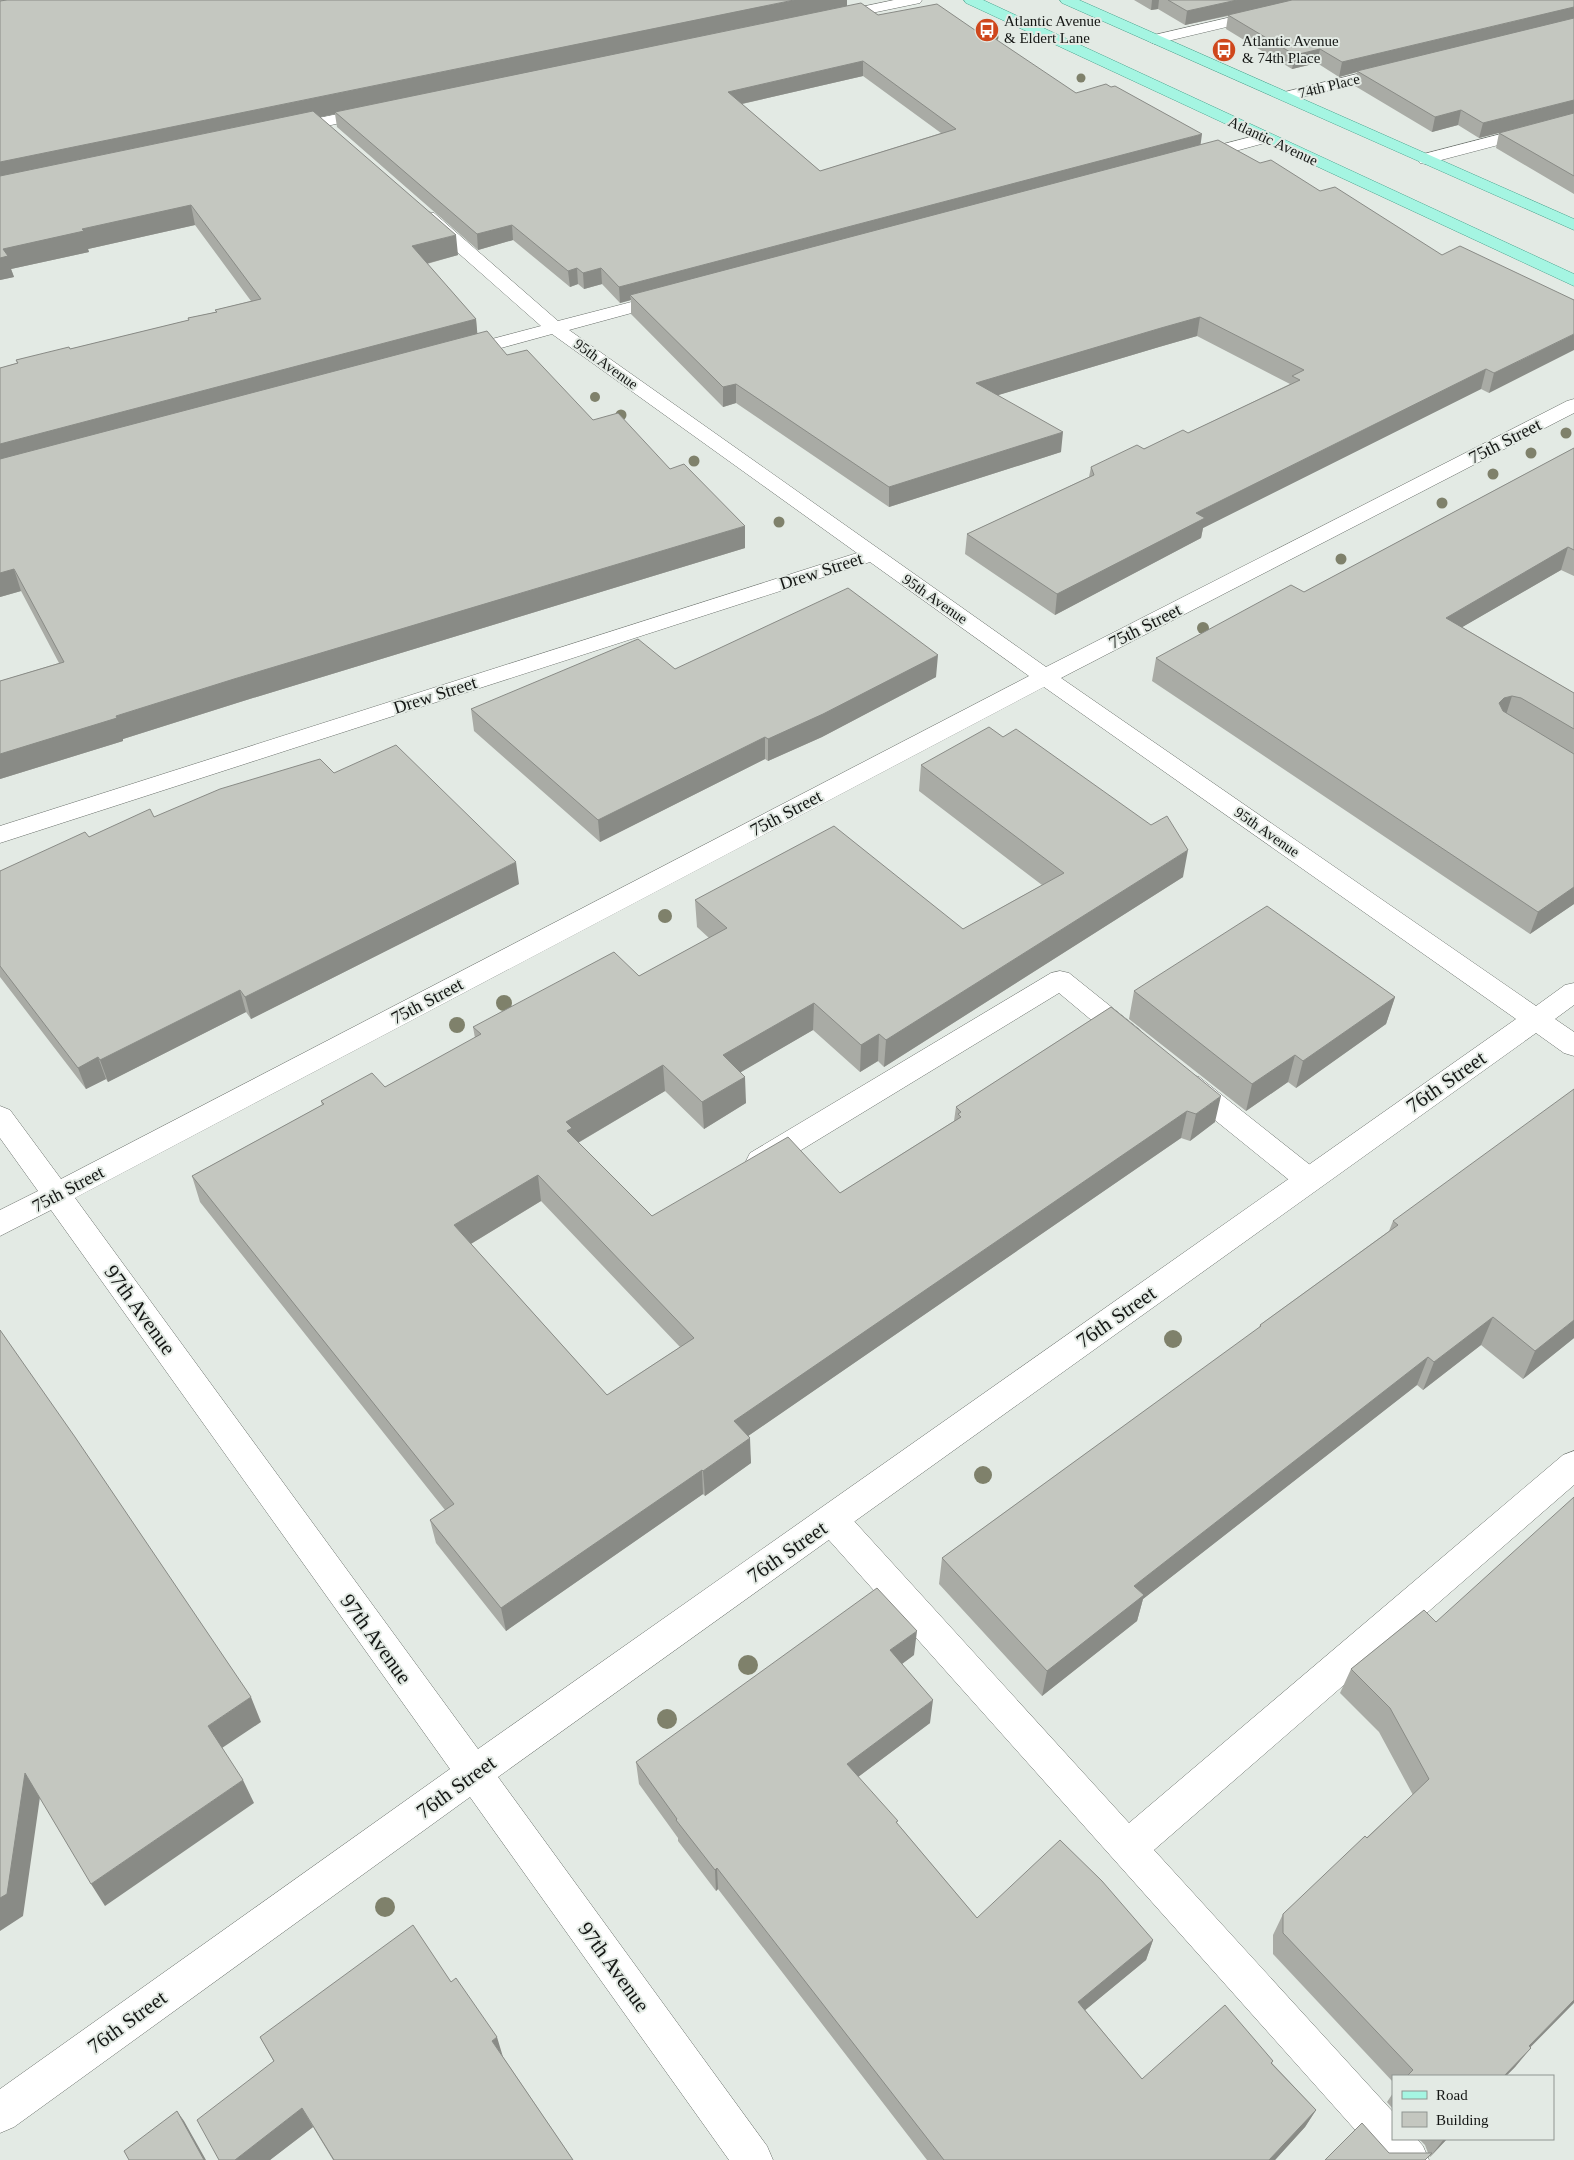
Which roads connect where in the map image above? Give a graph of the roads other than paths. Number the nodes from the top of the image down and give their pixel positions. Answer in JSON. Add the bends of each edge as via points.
{"nodes":[{"id":1,"x":915,"y":0,"type":"edge"},
{"id":2,"x":971,"y":0,"type":"edge"},
{"id":3,"x":1068,"y":0,"type":"edge"},
{"id":4,"x":1323,"y":0,"type":"edge"},
{"id":5,"x":817,"y":20,"type":"edge"},
{"id":6,"x":1155,"y":39,"type":"junction"},
{"id":7,"x":1404,"y":67,"type":"edge"},
{"id":8,"x":1287,"y":96,"type":"junction"},
{"id":9,"x":388,"y":109,"type":"edge"},
{"id":10,"x":1574,"y":120,"type":"edge"},
{"id":11,"x":320,"y":123,"type":"junction"},
{"id":12,"x":271,"y":133,"type":"edge"},
{"id":13,"x":336,"y":137,"type":"edge"},
{"id":14,"x":1266,"y":138,"type":"junction"},
{"id":15,"x":1426,"y":159,"type":"junction"},
{"id":16,"x":1183,"y":160,"type":"edge"},
{"id":17,"x":414,"y":204,"type":"edge"},
{"id":18,"x":1574,"y":225,"type":"edge"},
{"id":19,"x":1574,"y":281,"type":"edge"},
{"id":20,"x":684,"y":294,"type":"edge"},
{"id":21,"x":555,"y":328,"type":"junction"},
{"id":22,"x":441,"y":358,"type":"edge"},
{"id":23,"x":1574,"y":406,"type":"edge"},
{"id":24,"x":871,"y":554,"type":"junction"},
{"id":25,"x":1046,"y":677,"type":"junction"},
{"id":26,"x":0,"y":835,"type":"edge"},
{"id":27,"x":1574,"y":992,"type":"edge"},
{"id":28,"x":1535,"y":1019,"type":"junction"},
{"id":29,"x":1574,"y":1046,"type":"edge"},
{"id":30,"x":0,"y":1118,"type":"edge"},
{"id":31,"x":735,"y":1176,"type":"edge"},
{"id":32,"x":1309,"y":1180,"type":"junction"},
{"id":33,"x":56,"y":1195,"type":"junction"},
{"id":34,"x":0,"y":1224,"type":"edge"},
{"id":35,"x":1574,"y":1464,"type":"edge"},
{"id":36,"x":832,"y":1520,"type":"junction"},
{"id":37,"x":474,"y":1773,"type":"junction"},
{"id":38,"x":1128,"y":1848,"type":"junction"},
{"id":39,"x":0,"y":2113,"type":"edge"},
{"id":40,"x":753,"y":2160,"type":"edge"},
{"id":41,"x":1408,"y":2160,"type":"edge"}],
"edges":[{"from":1,"to":5,"type":"street"},
{"from":2,"to":14,"type":"main road","name":"Atlantic Avenue"},
{"from":3,"to":6,"type":"main road"},
{"from":4,"to":6,"type":"street"},
{"from":6,"to":8,"type":"main road"},
{"from":7,"to":8,"type":"street","name":"74th Place"},
{"from":8,"to":15,"type":"main road"},
{"from":9,"to":11,"type":"street"},
{"from":10,"to":15,"type":"street"},
{"from":11,"to":12,"type":"street"},
{"from":11,"to":13,"type":"street"},
{"from":14,"to":16,"type":"street"},
{"from":14,"to":19,"type":"main road","name":"Atlantic Avenue"},
{"from":15,"to":18,"type":"main road"},
{"from":17,"to":21,"type":"street","name":"95th Avenue"},
{"from":20,"to":21,"type":"street"},
{"from":21,"to":22,"type":"street"},
{"from":21,"to":24,"type":"street","name":"95th Avenue"},
{"from":23,"to":25,"type":"street","name":"75th Street"},
{"from":24,"to":25,"type":"street","name":"95th Avenue"},
{"from":24,"to":26,"type":"street","name":"Drew Street"},
{"from":25,"to":28,"type":"street","name":"95th Avenue"},
{"from":25,"to":33,"type":"street","name":"75th Street"},
{"from":27,"to":28,"type":"street","name":"76th Street"},
{"from":28,"to":29,"type":"street","name":"95th Avenue"},
{"from":28,"to":32,"type":"street","name":"76th Street"},
{"from":30,"to":33,"type":"street","name":"97th Avenue"},
{"from":31,"to":32,"type":"street","via":[[1060,980]]},
{"from":32,"to":36,"type":"street","name":"76th Street"},
{"from":33,"to":34,"type":"street","name":"75th Street"},
{"from":33,"to":37,"type":"street","name":"97th Avenue"},
{"from":35,"to":38,"type":"street"},
{"from":36,"to":37,"type":"street","name":"76th Street"},
{"from":36,"to":38,"type":"street"},
{"from":37,"to":39,"type":"street","name":"76th Street"},
{"from":37,"to":40,"type":"street","name":"97th Avenue"},
{"from":38,"to":41,"type":"street"}]}
